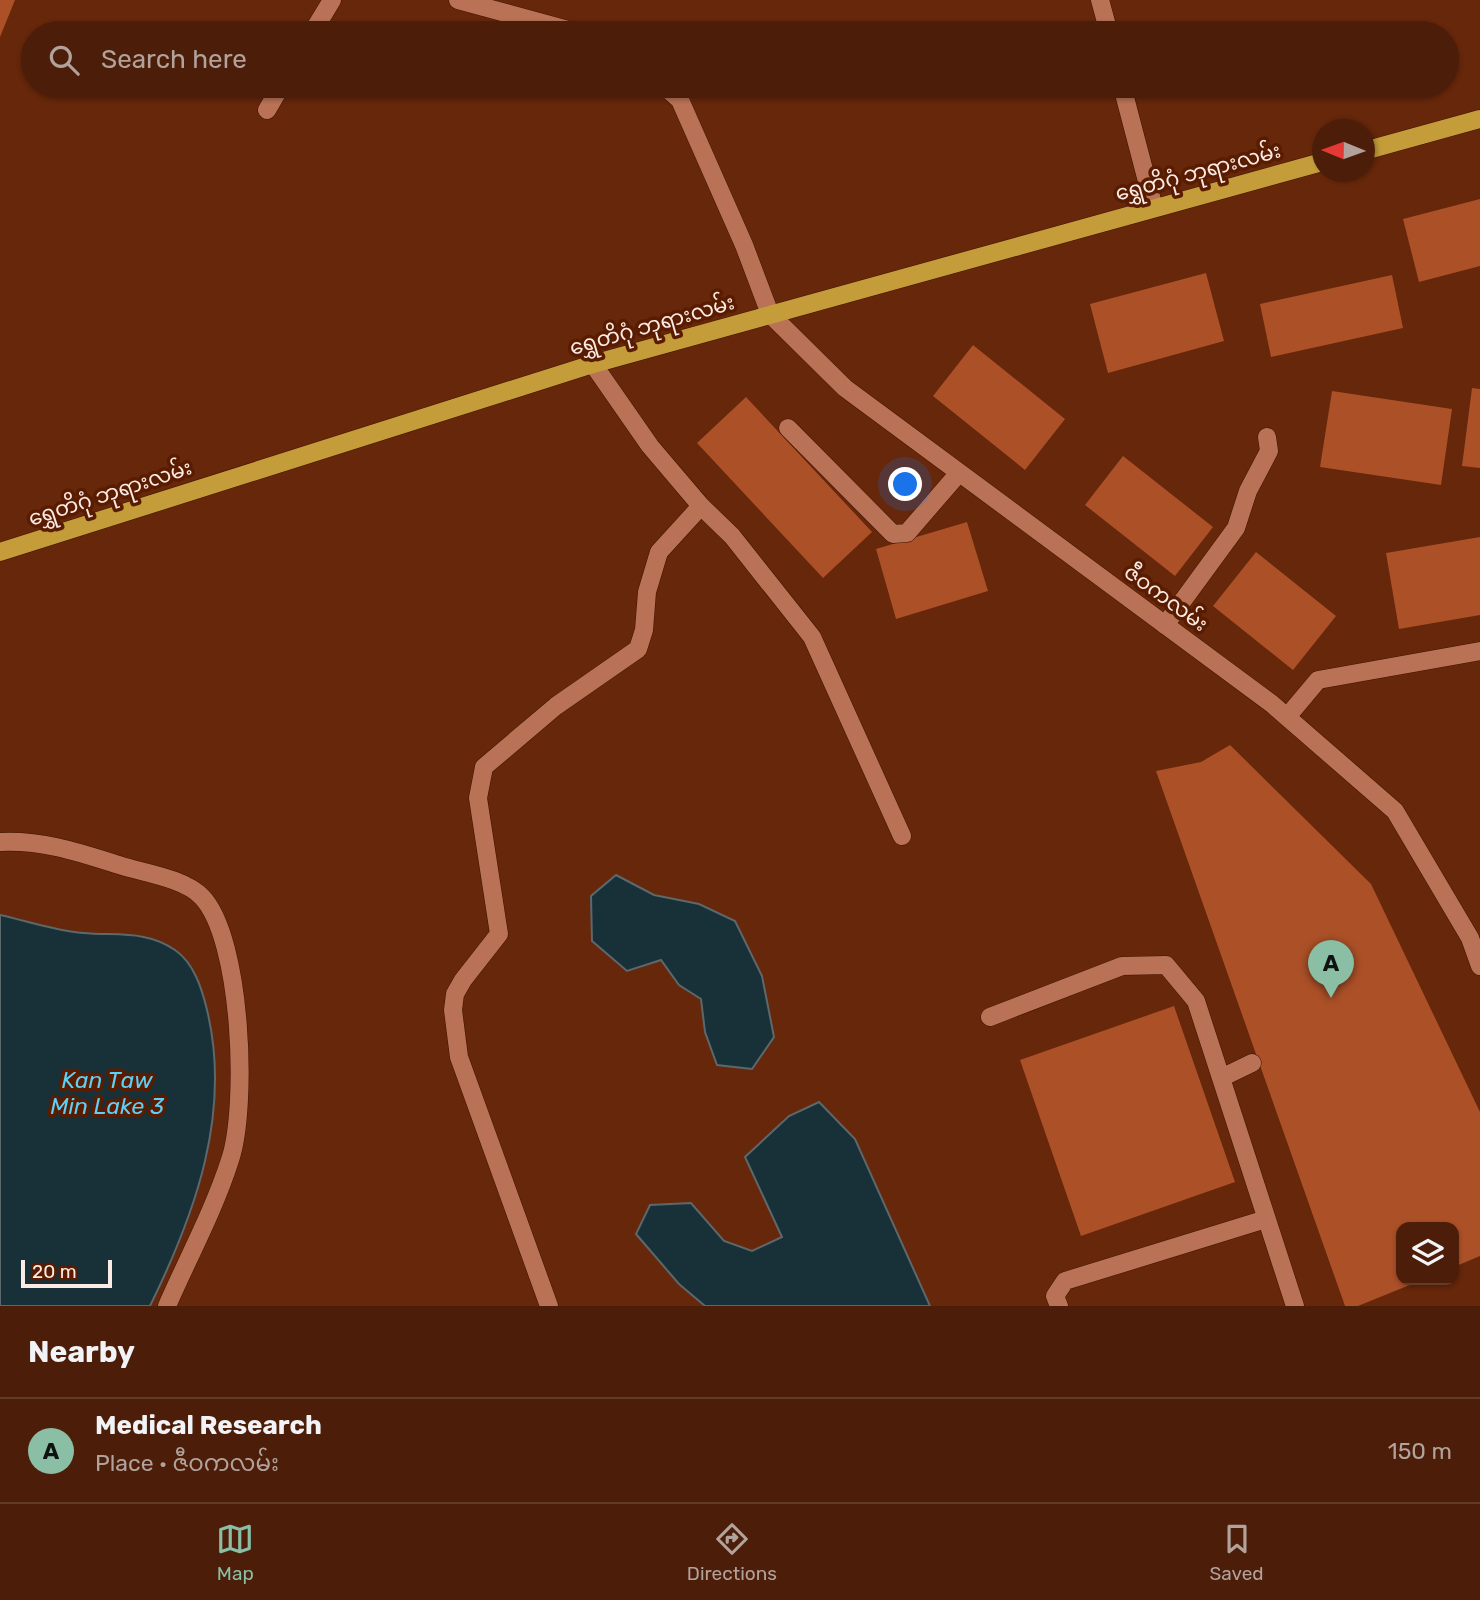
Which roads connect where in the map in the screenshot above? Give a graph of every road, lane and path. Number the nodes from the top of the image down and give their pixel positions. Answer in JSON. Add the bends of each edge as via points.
{"nodes":[{"id":1,"x":332,"y":0,"type":"edge"},
{"id":2,"x":507,"y":0,"type":"edge"},
{"id":3,"x":1100,"y":0,"type":"edge"},
{"id":4,"x":464,"y":1,"type":"edge"},
{"id":5,"x":319,"y":21,"type":"edge"},
{"id":6,"x":536,"y":21,"type":"edge"},
{"id":7,"x":1106,"y":21,"type":"edge"},
{"id":8,"x":274,"y":98,"type":"edge"},
{"id":9,"x":678,"y":98,"type":"edge"},
{"id":10,"x":1125,"y":98,"type":"edge"},
{"id":11,"x":267,"y":110,"type":"dead end"},
{"id":12,"x":1480,"y":119,"type":"edge"},
{"id":13,"x":1375,"y":147,"type":"edge"},
{"id":14,"x":1312,"y":165,"type":"edge"},
{"id":15,"x":1154,"y":208,"type":"junction"},
{"id":16,"x":770,"y":314,"type":"junction"},
{"id":17,"x":593,"y":364,"type":"junction"},
{"id":18,"x":788,"y":428,"type":"dead end"},
{"id":19,"x":1267,"y":437,"type":"dead end"},
{"id":20,"x":958,"y":474,"type":"junction"},
{"id":21,"x":701,"y":506,"type":"junction"},
{"id":22,"x":0,"y":552,"type":"edge"},
{"id":23,"x":1165,"y":625,"type":"junction"},
{"id":24,"x":1480,"y":651,"type":"edge"},
{"id":25,"x":1287,"y":717,"type":"junction"},
{"id":26,"x":902,"y":836,"type":"dead end"},
{"id":27,"x":0,"y":842,"type":"edge"},
{"id":28,"x":1480,"y":965,"type":"edge"},
{"id":29,"x":990,"y":1017,"type":"dead end"},
{"id":30,"x":1252,"y":1063,"type":"dead end"},
{"id":31,"x":1221,"y":1078,"type":"junction"},
{"id":32,"x":1266,"y":1219,"type":"junction"},
{"id":33,"x":167,"y":1306,"type":"edge"},
{"id":34,"x":549,"y":1306,"type":"edge"},
{"id":35,"x":1059,"y":1306,"type":"edge"},
{"id":36,"x":1295,"y":1306,"type":"edge"}],
"edges":[{"from":1,"to":5,"type":"street"},
{"from":2,"to":4,"type":"street"},
{"from":3,"to":7,"type":"street"},
{"from":4,"to":6,"type":"street"},
{"from":8,"to":11,"type":"street"},
{"from":9,"to":16,"type":"street"},
{"from":10,"to":15,"type":"street"},
{"from":12,"to":13,"type":"main road"},
{"from":14,"to":15,"type":"main road","name":"ရွှေတိဂုံ ဘုရားလမ်း"},
{"from":15,"to":16,"type":"main road","name":"ရွှေတိဂုံ ဘုရားလမ်း"},
{"from":16,"to":17,"type":"main road","name":"ရွှေတိဂုံ ဘုရားလမ်း"},
{"from":16,"to":20,"type":"street","name":"ဇီဝကလမ်း","via":[[845,388]]},
{"from":17,"to":21,"type":"street","via":[[650,446]]},
{"from":17,"to":22,"type":"main road","name":"ရွှေတိဂုံ ဘုရားလမ်း"},
{"from":18,"to":20,"type":"street","via":[[892,534],[907,533]]},
{"from":19,"to":23,"type":"street","via":[[1269,451],[1248,491],[1236,528]]},
{"from":20,"to":23,"type":"street","name":"ဇီဝကလမ်း"},
{"from":21,"to":26,"type":"street","via":[[732,536],[812,637]]},
{"from":21,"to":34,"type":"street","via":[[659,552],[638,649],[556,706],[484,767],[478,784],[499,934],[463,980],[453,1010],[460,1057]]},
{"from":23,"to":25,"type":"street","name":"ဇီဝကလမ်း"},
{"from":24,"to":25,"type":"street","via":[[1318,680]]},
{"from":25,"to":28,"type":"street","name":"ဇီဝကလမ်း","via":[[1395,811],[1470,938]]},
{"from":27,"to":33,"type":"street","via":[[51,844],[182,885],[202,897],[219,928],[236,984],[237,1132],[230,1159]]},
{"from":29,"to":31,"type":"street","via":[[1122,966],[1166,965],[1196,1000]]},
{"from":30,"to":31,"type":"street"},
{"from":31,"to":32,"type":"street"},
{"from":32,"to":35,"type":"street","via":[[1065,1281],[1055,1296]]},
{"from":32,"to":36,"type":"street"}]}
